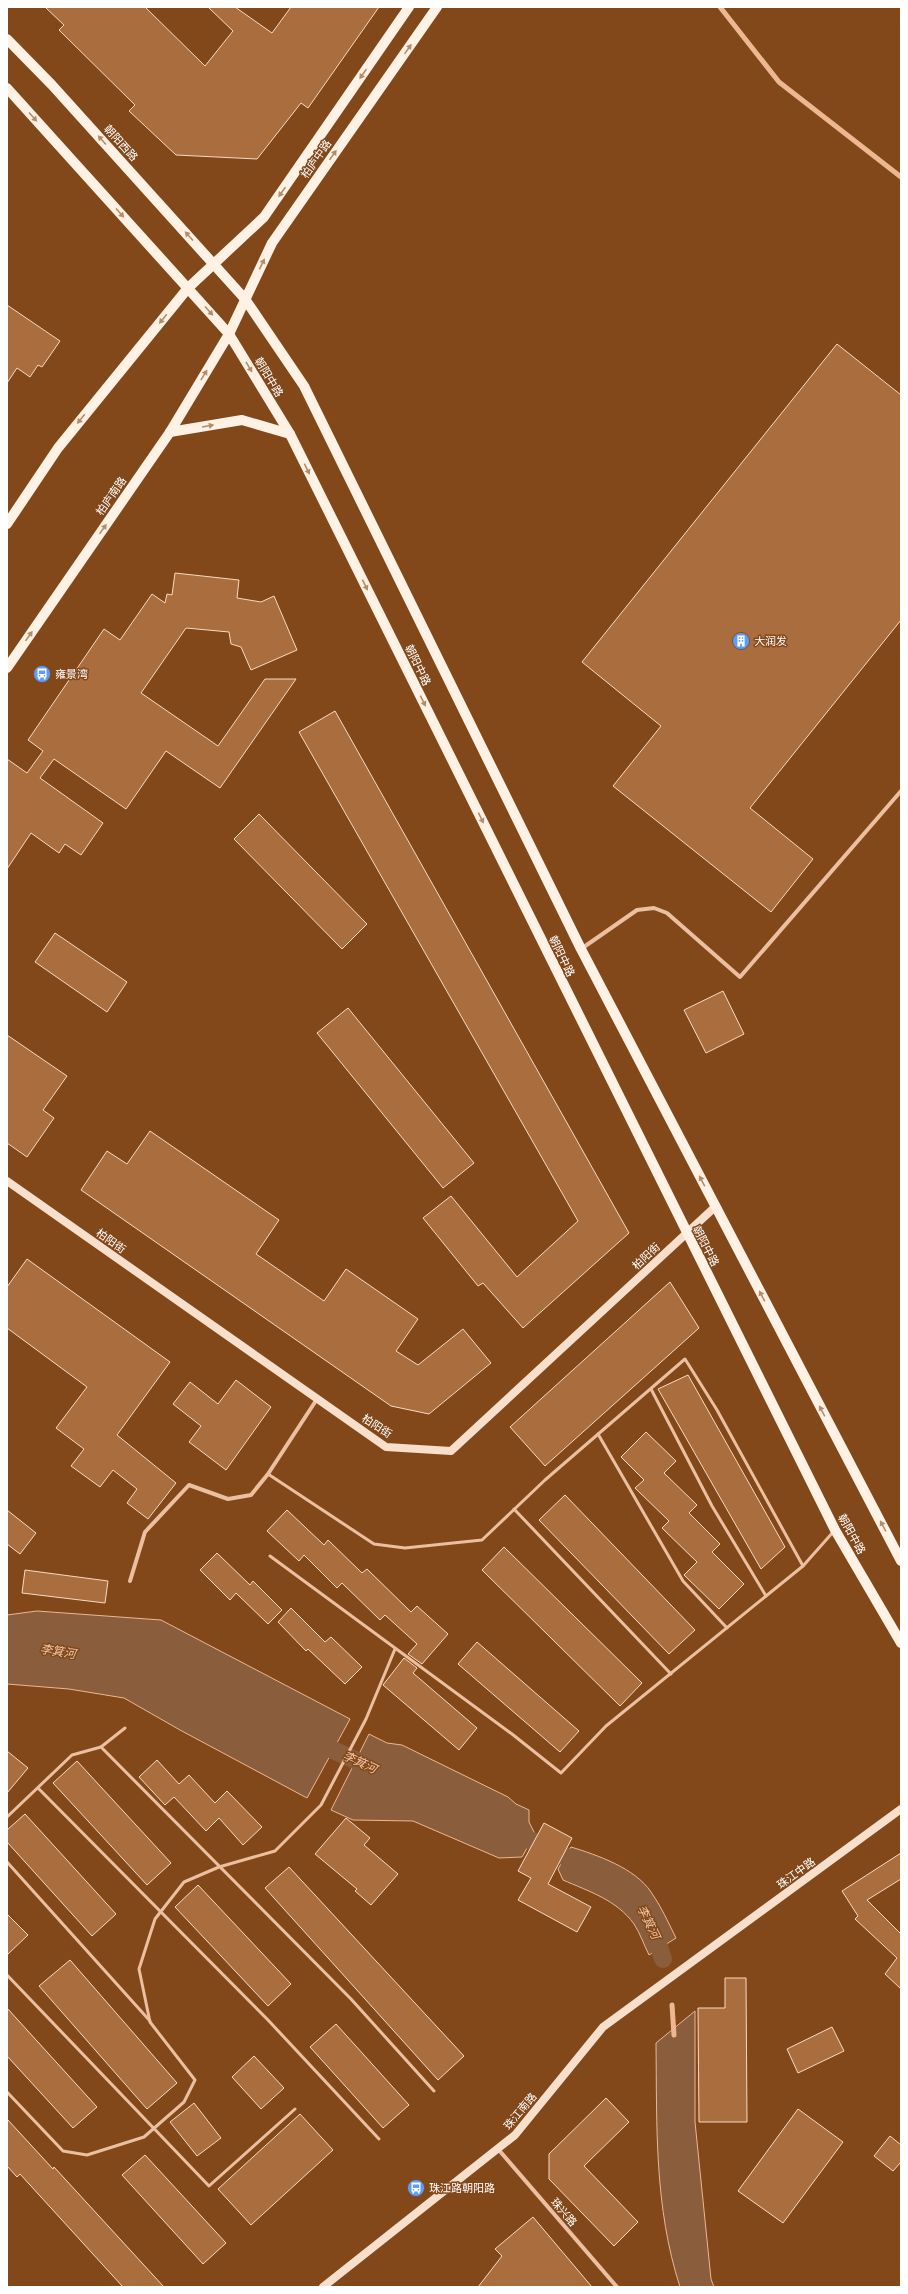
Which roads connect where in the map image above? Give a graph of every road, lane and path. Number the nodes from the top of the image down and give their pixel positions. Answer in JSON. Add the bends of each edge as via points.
{"nodes":[{"id":1,"x":409,"y":7,"type":"edge"},
{"id":2,"x":437,"y":7,"type":"edge"},
{"id":3,"x":7,"y":39,"type":"edge"},
{"id":4,"x":7,"y":88,"type":"edge"},
{"id":5,"x":215,"y":265,"type":"junction"},
{"id":6,"x":188,"y":288,"type":"junction"},
{"id":7,"x":245,"y":299,"type":"junction"},
{"id":8,"x":229,"y":334,"type":"junction"},
{"id":9,"x":170,"y":432,"type":"junction"},
{"id":10,"x":290,"y":434,"type":"junction"},
{"id":11,"x":7,"y":524,"type":"edge"},
{"id":12,"x":7,"y":668,"type":"edge"},
{"id":13,"x":901,"y":791,"type":"edge"},
{"id":14,"x":581,"y":949,"type":"junction"},
{"id":15,"x":7,"y":1181,"type":"edge"},
{"id":16,"x":716,"y":1207,"type":"junction"},
{"id":17,"x":687,"y":1234,"type":"junction"},
{"id":18,"x":650,"y":1389,"type":"junction"},
{"id":19,"x":318,"y":1399,"type":"junction"},
{"id":20,"x":598,"y":1434,"type":"junction"},
{"id":21,"x":268,"y":1474,"type":"junction"},
{"id":22,"x":514,"y":1509,"type":"junction"},
{"id":23,"x":835,"y":1530,"type":"junction"},
{"id":24,"x":270,"y":1556,"type":"dead end"},
{"id":25,"x":901,"y":1560,"type":"edge"},
{"id":26,"x":803,"y":1566,"type":"junction"},
{"id":27,"x":130,"y":1581,"type":"dead end"},
{"id":28,"x":766,"y":1596,"type":"junction"},
{"id":29,"x":727,"y":1628,"type":"junction"},
{"id":30,"x":901,"y":1643,"type":"edge"},
{"id":31,"x":395,"y":1649,"type":"junction"},
{"id":32,"x":671,"y":1674,"type":"junction"},
{"id":33,"x":125,"y":1728,"type":"dead end"},
{"id":34,"x":101,"y":1747,"type":"junction"},
{"id":35,"x":38,"y":1788,"type":"junction"},
{"id":36,"x":901,"y":1809,"type":"edge"},
{"id":37,"x":7,"y":1817,"type":"edge"},
{"id":38,"x":7,"y":1862,"type":"edge"},
{"id":39,"x":219,"y":1867,"type":"junction"},
{"id":40,"x":159,"y":1913,"type":"junction"},
{"id":41,"x":705,"y":1954,"type":"joint"},
{"id":42,"x":7,"y":1975,"type":"edge"},
{"id":43,"x":150,"y":2022,"type":"junction"},
{"id":44,"x":434,"y":2091,"type":"dead end"},
{"id":45,"x":7,"y":2092,"type":"edge"},
{"id":46,"x":296,"y":2109,"type":"dead end"},
{"id":47,"x":153,"y":2129,"type":"junction"},
{"id":48,"x":379,"y":2139,"type":"dead end"},
{"id":49,"x":498,"y":2148,"type":"junction"},
{"id":50,"x":323,"y":2287,"type":"edge"},
{"id":51,"x":617,"y":2287,"type":"edge"}],
"edges":[{"from":1,"to":5,"type":"main road","name":"柏庐中路","one_way":true,"via":[[264,217]]},
{"from":7,"to":2,"type":"main road","name":"柏庐中路","one_way":true,"via":[[272,243]]},
{"from":5,"to":3,"type":"main road","name":"朝阳西路","one_way":true},
{"from":4,"to":6,"type":"main road","one_way":true},
{"from":5,"to":6,"type":"main road","name":"柏庐中路"},
{"from":5,"to":7,"type":"main road","name":"朝阳中路"},
{"from":6,"to":8,"type":"main road","name":"朝阳中路","one_way":true},
{"from":6,"to":11,"type":"main road","one_way":true,"via":[[58,448]]},
{"from":7,"to":8,"type":"main road","name":"柏庐中路"},
{"from":7,"to":14,"type":"main road","name":"朝阳中路","via":[[304,386]]},
{"from":9,"to":8,"type":"main road","name":"柏庐南路","one_way":true},
{"from":8,"to":10,"type":"main road","name":"朝阳中路","one_way":true},
{"from":9,"to":10,"type":"main road","one_way":true,"via":[[242,420]]},
{"from":12,"to":9,"type":"main road","name":"柏庐南路","one_way":true},
{"from":10,"to":17,"type":"main road","name":"朝阳中路","one_way":true},
{"from":13,"to":14,"type":"street","via":[[740,977],[667,913],[654,908],[638,910]]},
{"from":16,"to":14,"type":"main road","name":"朝阳中路","one_way":true},
{"from":15,"to":19,"type":"street","name":"柏阳街"},
{"from":16,"to":17,"type":"street","name":"柏阳街"},
{"from":25,"to":16,"type":"main road","name":"朝阳中路","one_way":true},
{"from":17,"to":19,"type":"street","name":"柏阳街","via":[[451,1451],[386,1447]]},
{"from":17,"to":23,"type":"main road","name":"朝阳中路"},
{"from":18,"to":20,"type":"lane"},
{"from":18,"to":26,"type":"lane","via":[[686,1359]]},
{"from":18,"to":28,"type":"lane","via":[[712,1506]]},
{"from":19,"to":21,"type":"street"},
{"from":20,"to":22,"type":"lane"},
{"from":20,"to":29,"type":"lane","via":[[683,1581]]},
{"from":21,"to":22,"type":"lane","via":[[374,1544],[405,1548],[482,1540]]},
{"from":21,"to":27,"type":"street","via":[[251,1495],[228,1499],[189,1485],[145,1532]]},
{"from":22,"to":32,"type":"lane"},
{"from":23,"to":26,"type":"lane"},
{"from":23,"to":30,"type":"main road","name":"朝阳中路"},
{"from":24,"to":31,"type":"lane"},
{"from":26,"to":28,"type":"lane"},
{"from":28,"to":29,"type":"lane"},
{"from":29,"to":32,"type":"lane"},
{"from":31,"to":32,"type":"lane","via":[[561,1773],[606,1726]]},
{"from":31,"to":39,"type":"lane","via":[[364,1724],[322,1805],[275,1852]]},
{"from":33,"to":34,"type":"lane"},
{"from":34,"to":35,"type":"lane","via":[[72,1755]]},
{"from":34,"to":39,"type":"lane"},
{"from":35,"to":37,"type":"lane"},
{"from":35,"to":40,"type":"lane"},
{"from":36,"to":41,"type":"street","name":"珠江中路"},
{"from":38,"to":43,"type":"lane"},
{"from":39,"to":40,"type":"lane","via":[[184,1882]]},
{"from":39,"to":44,"type":"lane","via":[[352,1999]]},
{"from":40,"to":43,"type":"lane","via":[[154,1919],[139,1969]]},
{"from":40,"to":48,"type":"lane","via":[[268,2020]]},
{"from":41,"to":49,"type":"street","name":"珠江南路","via":[[603,2027],[514,2135]]},
{"from":42,"to":47,"type":"lane"},
{"from":43,"to":47,"type":"lane","via":[[195,2080],[184,2102]]},
{"from":45,"to":47,"type":"lane","via":[[63,2152],[87,2155],[144,2137]]},
{"from":46,"to":47,"type":"lane","via":[[209,2186]]},
{"from":49,"to":50,"type":"street","name":"珠江南路"},
{"from":49,"to":51,"type":"street","name":"珠兴路"}]}
